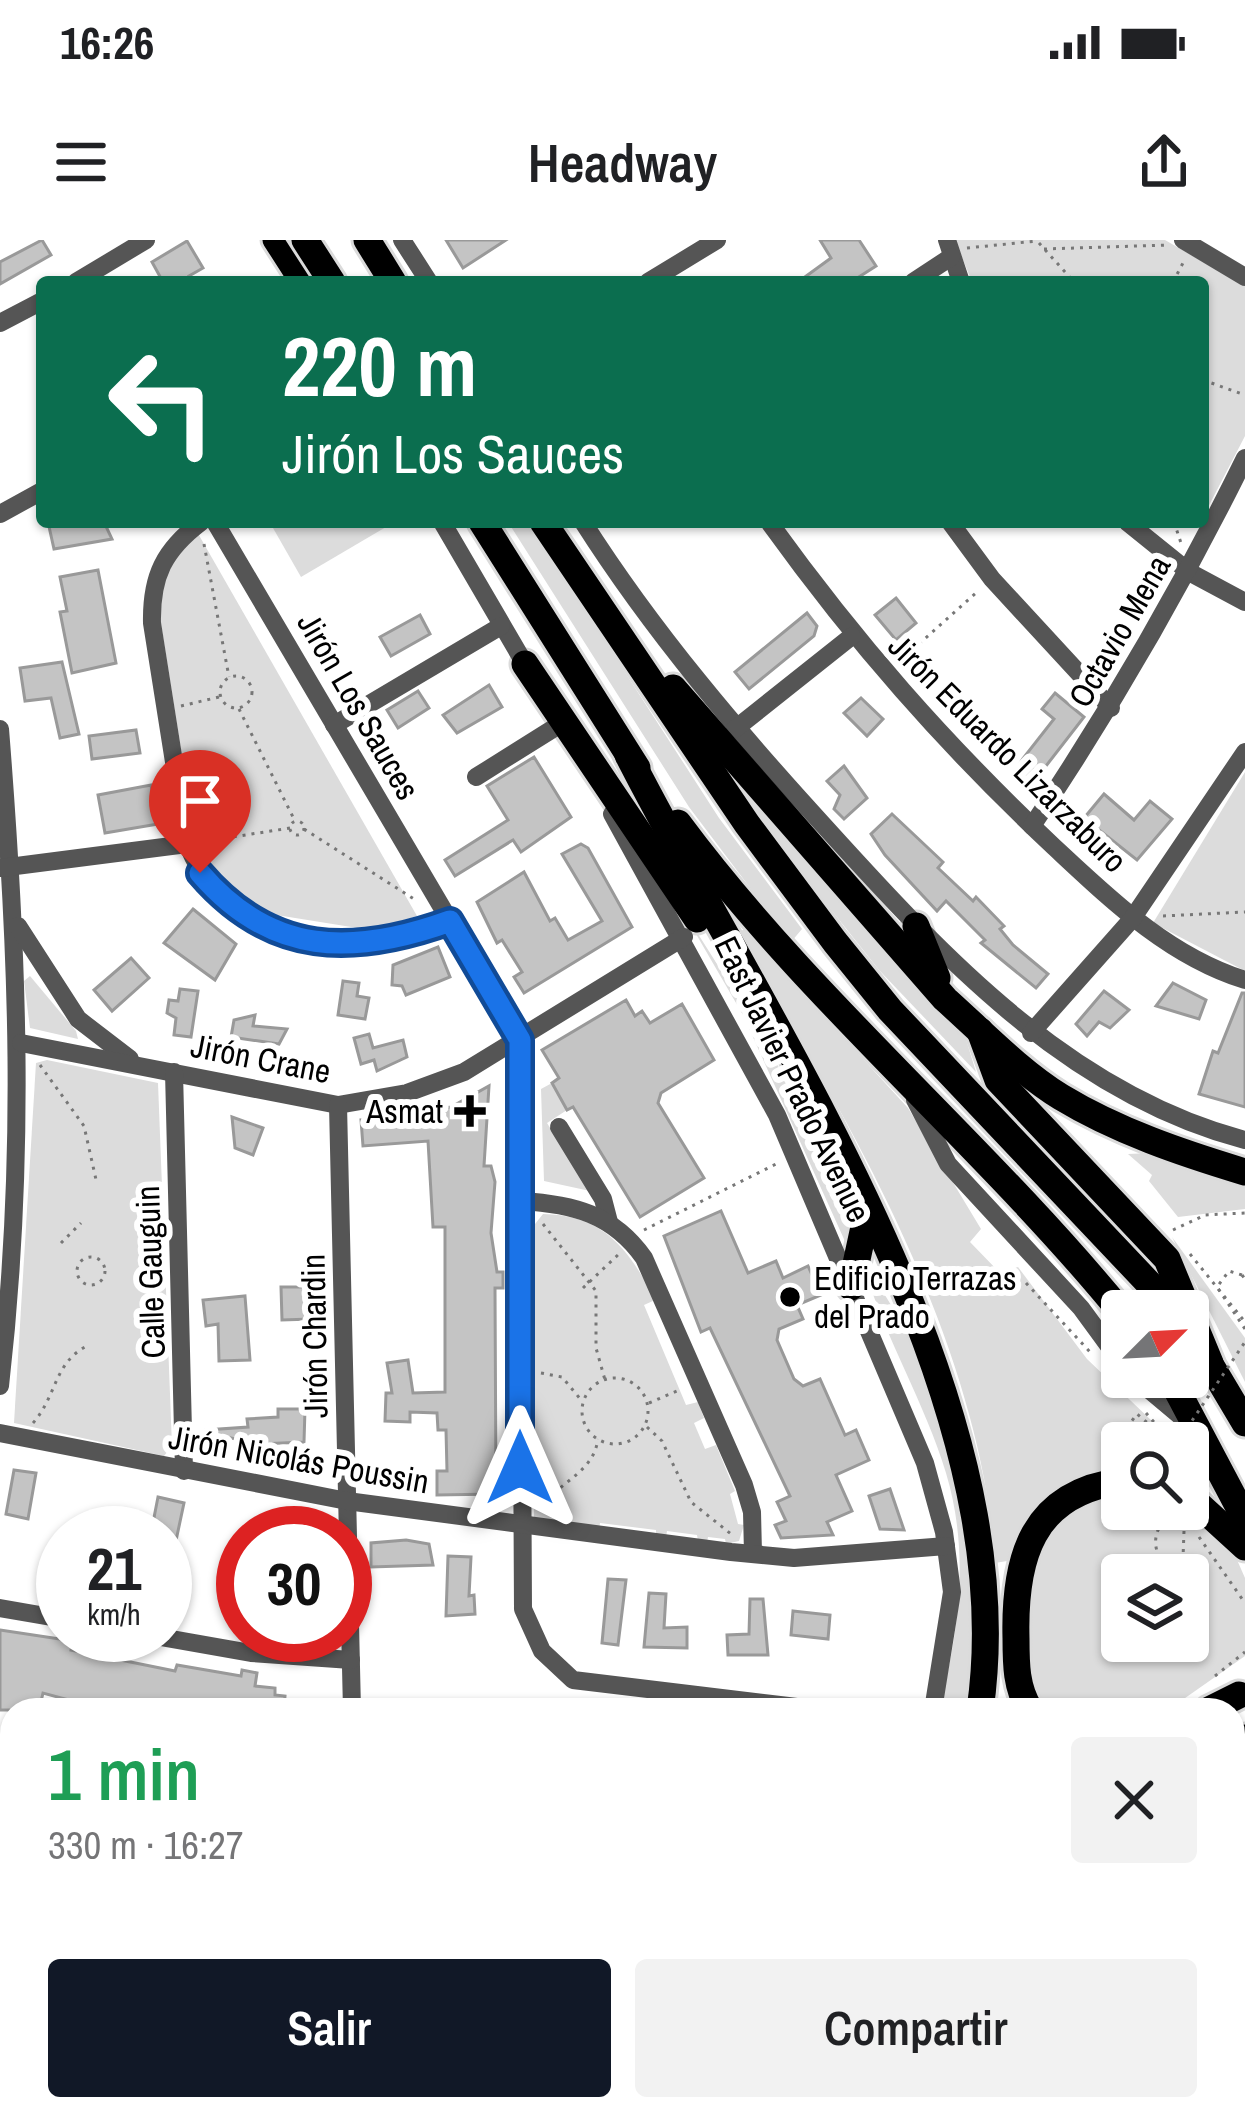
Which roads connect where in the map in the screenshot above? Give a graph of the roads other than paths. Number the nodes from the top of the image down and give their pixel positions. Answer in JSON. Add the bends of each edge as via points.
{"nodes":[{"id":1,"x":146,"y":240,"type":"edge"},
{"id":2,"x":273,"y":240,"type":"edge"},
{"id":3,"x":305,"y":240,"type":"edge"},
{"id":4,"x":367,"y":240,"type":"edge"},
{"id":5,"x":381,"y":240,"type":"edge"},
{"id":6,"x":402,"y":240,"type":"edge"},
{"id":7,"x":717,"y":240,"type":"edge"},
{"id":8,"x":1187,"y":242,"type":"edge"},
{"id":9,"x":954,"y":248,"type":"edge"},
{"id":10,"x":86,"y":276,"type":"edge"},
{"id":11,"x":296,"y":276,"type":"edge"},
{"id":12,"x":328,"y":276,"type":"edge"},
{"id":13,"x":389,"y":276,"type":"edge"},
{"id":14,"x":401,"y":276,"type":"edge"},
{"id":15,"x":425,"y":276,"type":"edge"},
{"id":16,"x":658,"y":276,"type":"edge"},
{"id":17,"x":920,"y":276,"type":"edge"},
{"id":18,"x":1245,"y":277,"type":"edge"},
{"id":19,"x":36,"y":304,"type":"edge"},
{"id":20,"x":0,"y":323,"type":"edge"},
{"id":21,"x":1245,"y":458,"type":"edge"},
{"id":22,"x":36,"y":494,"type":"edge"},
{"id":23,"x":0,"y":514,"type":"edge"},
{"id":24,"x":193,"y":528,"type":"edge"},
{"id":25,"x":219,"y":528,"type":"edge"},
{"id":26,"x":445,"y":528,"type":"edge"},
{"id":27,"x":471,"y":528,"type":"edge"},
{"id":28,"x":486,"y":528,"type":"edge"},
{"id":29,"x":547,"y":528,"type":"edge"},
{"id":30,"x":587,"y":528,"type":"edge"},
{"id":31,"x":773,"y":528,"type":"edge"},
{"id":32,"x":954,"y":528,"type":"edge"},
{"id":33,"x":1134,"y":528,"type":"edge"},
{"id":34,"x":1189,"y":572,"type":"junction"},
{"id":35,"x":1245,"y":602,"type":"edge"},
{"id":36,"x":600,"y":604,"type":"junction"},
{"id":37,"x":501,"y":626,"type":"junction"},
{"id":38,"x":852,"y":636,"type":"junction"},
{"id":39,"x":558,"y":643,"type":"junction"},
{"id":40,"x":525,"y":664,"type":"junction"},
{"id":41,"x":1111,"y":708,"type":"junction"},
{"id":42,"x":334,"y":724,"type":"junction"},
{"id":43,"x":559,"y":724,"type":"junction"},
{"id":44,"x":0,"y":729,"type":"edge"},
{"id":45,"x":735,"y":729,"type":"junction"},
{"id":46,"x":1245,"y":752,"type":"edge"},
{"id":47,"x":628,"y":755,"type":"junction"},
{"id":48,"x":476,"y":777,"type":"dead end"},
{"id":49,"x":1032,"y":826,"type":"junction"},
{"id":50,"x":188,"y":844,"type":"junction"},
{"id":51,"x":6,"y":867,"type":"edge"},
{"id":52,"x":15,"y":920,"type":"junction"},
{"id":53,"x":450,"y":921,"type":"junction"},
{"id":54,"x":1138,"y":923,"type":"junction"},
{"id":55,"x":916,"y":926,"type":"junction"},
{"id":56,"x":684,"y":938,"type":"junction"},
{"id":57,"x":1245,"y":980,"type":"edge"},
{"id":58,"x":945,"y":999,"type":"junction"},
{"id":59,"x":765,"y":1009,"type":"junction"},
{"id":60,"x":980,"y":1031,"type":"junction"},
{"id":61,"x":1031,"y":1033,"type":"junction"},
{"id":62,"x":520,"y":1040,"type":"junction"},
{"id":63,"x":21,"y":1043,"type":"junction"},
{"id":64,"x":145,"y":1066,"type":"junction"},
{"id":65,"x":174,"y":1072,"type":"junction"},
{"id":66,"x":903,"y":1081,"type":"junction"},
{"id":67,"x":338,"y":1105,"type":"junction"},
{"id":68,"x":560,"y":1127,"type":"dead end"},
{"id":69,"x":1245,"y":1140,"type":"edge"},
{"id":70,"x":1245,"y":1172,"type":"edge"},
{"id":71,"x":521,"y":1201,"type":"junction"},
{"id":72,"x":867,"y":1209,"type":"junction"},
{"id":73,"x":609,"y":1222,"type":"junction"},
{"id":74,"x":851,"y":1288,"type":"junction"},
{"id":75,"x":1102,"y":1290,"type":"edge"},
{"id":76,"x":1155,"y":1290,"type":"edge"},
{"id":77,"x":1101,"y":1349,"type":"edge"},
{"id":78,"x":1210,"y":1363,"type":"joint"},
{"id":79,"x":0,"y":1386,"type":"edge"},
{"id":80,"x":1151,"y":1398,"type":"edge"},
{"id":81,"x":1170,"y":1422,"type":"edge"},
{"id":82,"x":1245,"y":1423,"type":"edge"},
{"id":83,"x":0,"y":1433,"type":"edge"},
{"id":84,"x":184,"y":1471,"type":"junction"},
{"id":85,"x":1209,"y":1472,"type":"edge"},
{"id":86,"x":1101,"y":1489,"type":"edge"},
{"id":87,"x":347,"y":1502,"type":"junction"},
{"id":88,"x":347,"y":1506,"type":"edge"},
{"id":89,"x":1209,"y":1515,"type":"edge"},
{"id":90,"x":1245,"y":1519,"type":"edge"},
{"id":91,"x":520,"y":1526,"type":"junction"},
{"id":92,"x":946,"y":1546,"type":"junction"},
{"id":93,"x":1245,"y":1547,"type":"edge"},
{"id":94,"x":753,"y":1553,"type":"junction"},
{"id":95,"x":0,"y":1608,"type":"edge"},
{"id":96,"x":36,"y":1614,"type":"edge"},
{"id":97,"x":351,"y":1662,"type":"edge"},
{"id":98,"x":352,"y":1698,"type":"edge"},
{"id":99,"x":696,"y":1698,"type":"edge"},
{"id":100,"x":935,"y":1698,"type":"edge"},
{"id":101,"x":981,"y":1698,"type":"edge"},
{"id":102,"x":1026,"y":1698,"type":"edge"}],
"edges":[{"from":1,"to":10,"type":"street"},
{"from":2,"to":11,"type":"main road"},
{"from":3,"to":12,"type":"highway"},
{"from":4,"to":13,"type":"highway"},
{"from":5,"to":14,"type":"highway"},
{"from":6,"to":15,"type":"street"},
{"from":7,"to":16,"type":"street"},
{"from":8,"to":18,"type":"street"},
{"from":9,"to":17,"type":"street"},
{"from":19,"to":20,"type":"street"},
{"from":21,"to":34,"type":"street","name":"Octavio Mena"},
{"from":22,"to":23,"type":"street"},
{"from":24,"to":50,"type":"street","via":[[172,544],[151,586]]},
{"from":25,"to":42,"type":"street","name":"Jirón Los Sauces"},
{"from":26,"to":37,"type":"street","name":"East Javier Prado Avenue"},
{"from":27,"to":39,"type":"highway"},
{"from":28,"to":39,"type":"highway","name":"East Javier Prado Avenue"},
{"from":29,"to":36,"type":"highway"},
{"from":30,"to":45,"type":"street"},
{"from":31,"to":38,"type":"street","name":"Jirón Eduardo Lizarzaburo"},
{"from":32,"to":41,"type":"street"},
{"from":33,"to":34,"type":"street"},
{"from":34,"to":35,"type":"street"},
{"from":34,"to":41,"type":"street","name":"Octavio Mena"},
{"from":36,"to":58,"type":"highway"},
{"from":36,"to":76,"type":"highway","via":[[747,824],[876,993]]},
{"from":37,"to":40,"type":"street","name":"East Javier Prado Avenue"},
{"from":37,"to":42,"type":"street"},
{"from":38,"to":45,"type":"street"},
{"from":38,"to":49,"type":"street","name":"Jirón Eduardo Lizarzaburo"},
{"from":39,"to":47,"type":"highway","name":"East Javier Prado Avenue"},
{"from":40,"to":43,"type":"street","name":"East Javier Prado Avenue"},
{"from":40,"to":59,"type":"highway","via":[[682,901]]},
{"from":41,"to":49,"type":"street","name":"Octavio Mena"},
{"from":42,"to":53,"type":"street","name":"Jirón Los Sauces"},
{"from":43,"to":48,"type":"street"},
{"from":43,"to":56,"type":"street","name":"East Javier Prado Avenue"},
{"from":44,"to":51,"type":"street"},
{"from":45,"to":55,"type":"street"},
{"from":46,"to":54,"type":"street"},
{"from":47,"to":59,"type":"highway"},
{"from":47,"to":66,"type":"highway","name":"East Javier Prado Avenue","via":[[734,898]]},
{"from":49,"to":54,"type":"street","name":"Jirón Eduardo Lizarzaburo"},
{"from":50,"to":51,"type":"street"},
{"from":50,"to":53,"type":"street","via":[[223,900],[264,930],[339,944],[397,941]]},
{"from":51,"to":52,"type":"street"},
{"from":52,"to":63,"type":"street"},
{"from":52,"to":64,"type":"street","name":"Jirón Crane","via":[[78,1018]]},
{"from":53,"to":62,"type":"street","name":"Jirón Los Sauces"},
{"from":54,"to":57,"type":"street","name":"Jirón Eduardo Lizarzaburo","via":[[1213,970]]},
{"from":54,"to":61,"type":"street"},
{"from":55,"to":58,"type":"highway"},
{"from":55,"to":61,"type":"street"},
{"from":56,"to":62,"type":"street","name":"Jirón Crane"},
{"from":56,"to":74,"type":"street","name":"East Javier Prado Avenue","via":[[777,1114]]},
{"from":58,"to":60,"type":"highway"},
{"from":59,"to":72,"type":"highway"},
{"from":60,"to":70,"type":"highway","via":[[1058,1095]]},
{"from":60,"to":78,"type":"highway","via":[[998,1080],[1168,1259]]},
{"from":61,"to":69,"type":"street","via":[[1128,1094]]},
{"from":62,"to":67,"type":"street","name":"Jirón Crane","via":[[407,1093]]},
{"from":62,"to":71,"type":"street"},
{"from":63,"to":64,"type":"street","name":"Jirón Crane"},
{"from":63,"to":79,"type":"street"},
{"from":64,"to":65,"type":"street","name":"Jirón Crane"},
{"from":65,"to":67,"type":"street","name":"Jirón Crane"},
{"from":65,"to":84,"type":"street","name":"Calle Gauguin"},
{"from":66,"to":75,"type":"highway","name":"East Javier Prado Avenue"},
{"from":66,"to":77,"type":"street","via":[[948,1164],[1050,1275]]},
{"from":67,"to":87,"type":"street","name":"Jirón Chardin"},
{"from":68,"to":73,"type":"street"},
{"from":71,"to":73,"type":"street","via":[[574,1206]]},
{"from":71,"to":91,"type":"street"},
{"from":72,"to":74,"type":"highway"},
{"from":72,"to":101,"type":"highway","via":[[932,1360],[968,1473],[985,1606]]},
{"from":73,"to":94,"type":"street","via":[[644,1258],[700,1381],[752,1512]]},
{"from":74,"to":92,"type":"street","name":"East Javier Prado Avenue","via":[[925,1463]]},
{"from":78,"to":82,"type":"highway"},
{"from":80,"to":81,"type":"street"},
{"from":83,"to":84,"type":"street","name":"Jirón Nicolás Poussin"},
{"from":84,"to":87,"type":"street","name":"Jirón Nicolás Poussin"},
{"from":85,"to":90,"type":"highway"},
{"from":86,"to":102,"type":"highway","via":[[1063,1503],[1026,1547],[1016,1586],[1016,1664]]},
{"from":87,"to":88,"type":"street","name":"Jirón Chardin"},
{"from":87,"to":91,"type":"street","name":"Jirón Nicolás Poussin"},
{"from":89,"to":93,"type":"highway"},
{"from":91,"to":94,"type":"street","name":"Jirón Nicolás Poussin"},
{"from":91,"to":99,"type":"street","via":[[530,1631],[573,1680]]},
{"from":92,"to":94,"type":"street","name":"Jirón Nicolás Poussin","via":[[794,1558]]},
{"from":92,"to":100,"type":"street","name":"East Javier Prado Avenue","via":[[949,1630]]},
{"from":95,"to":96,"type":"street"},
{"from":97,"to":98,"type":"street","name":"Jirón Chardin"}]}
